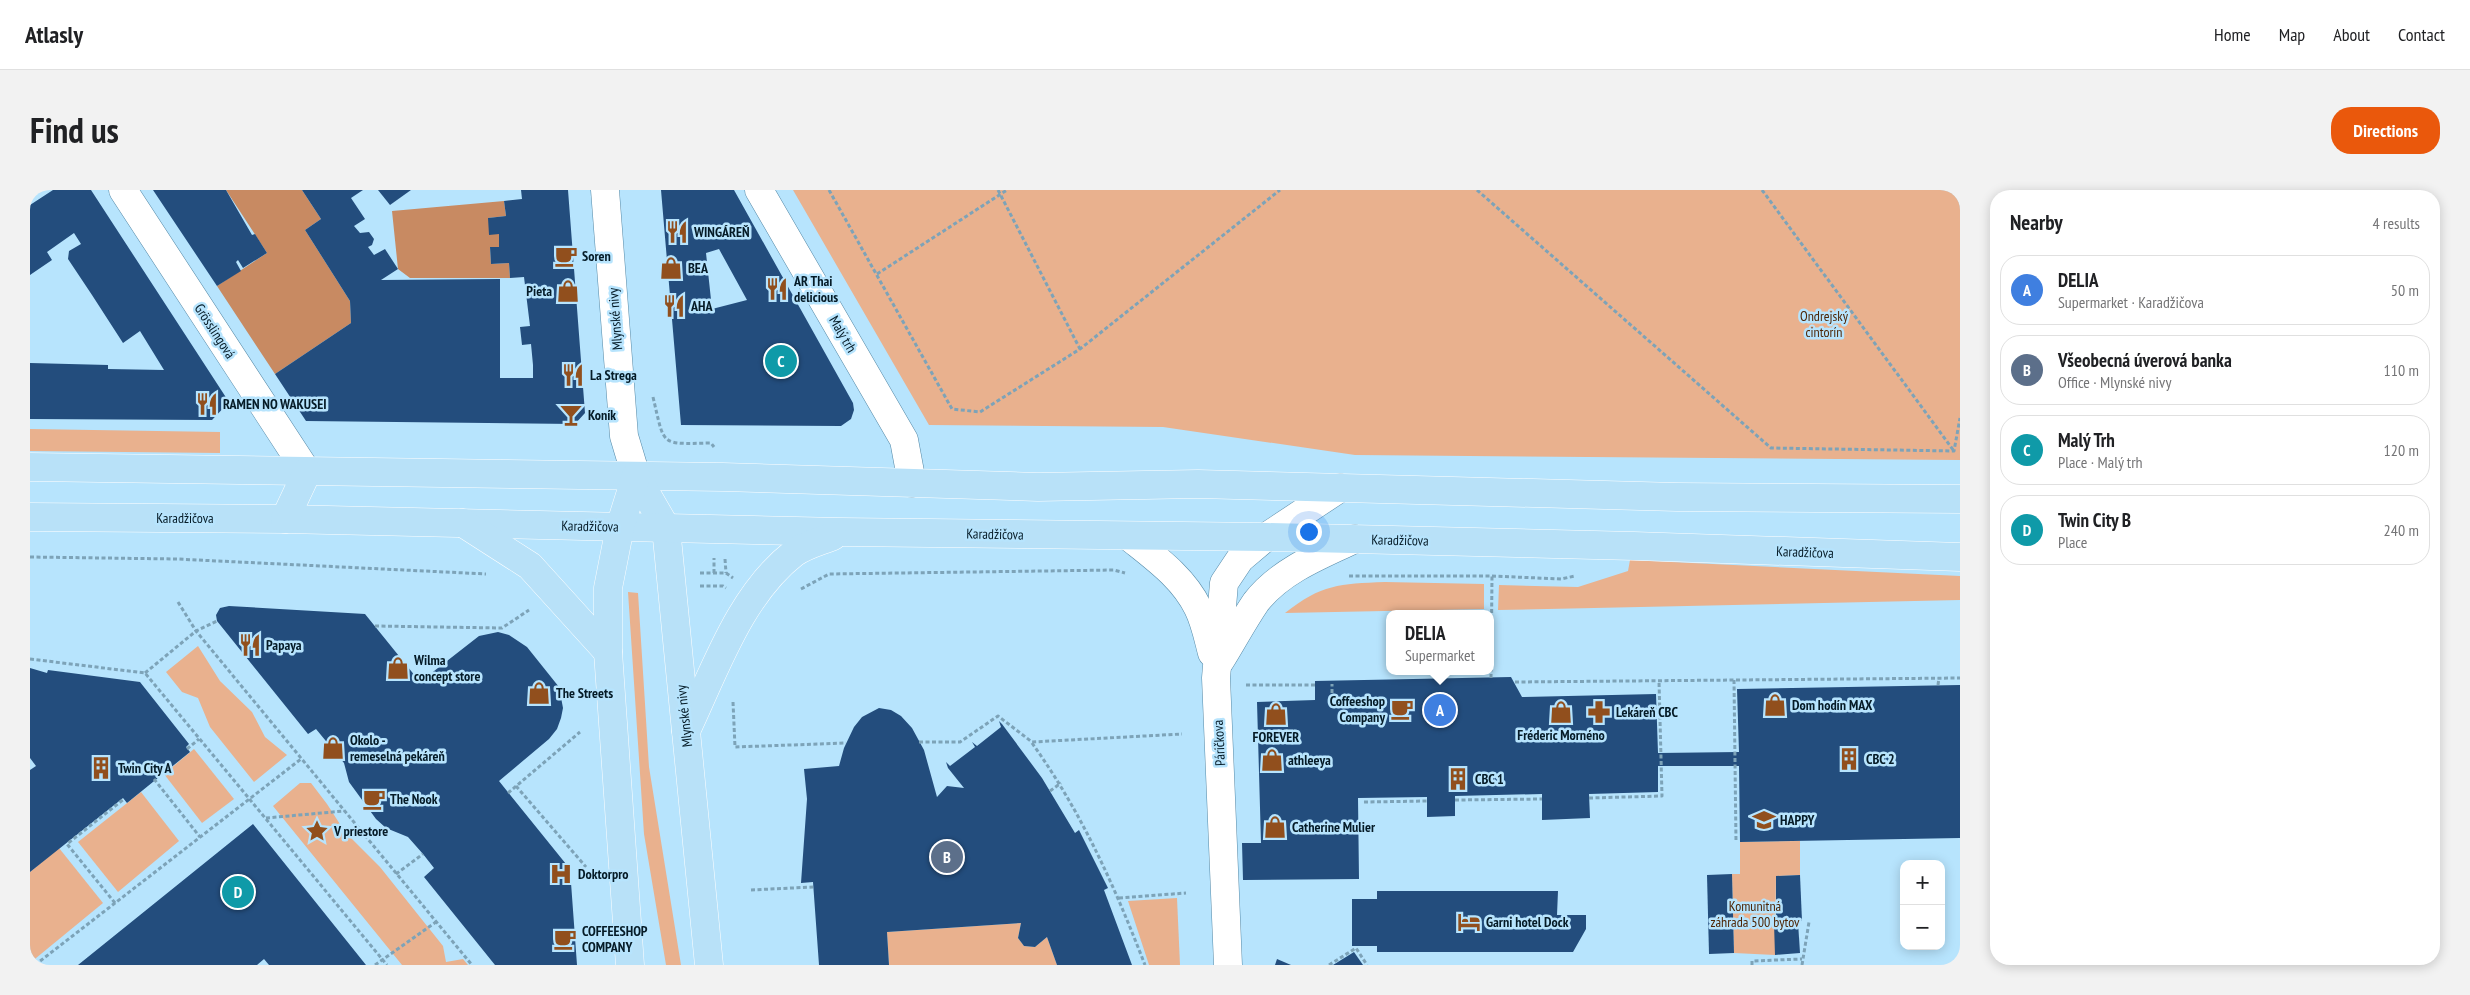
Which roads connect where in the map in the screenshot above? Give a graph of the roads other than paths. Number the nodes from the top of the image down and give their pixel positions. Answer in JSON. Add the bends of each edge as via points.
{"nodes":[{"id":1,"x":123,"y":190,"type":"edge"},
{"id":2,"x":605,"y":190,"type":"edge"},
{"id":3,"x":759,"y":190,"type":"edge"},
{"id":4,"x":30,"y":467,"type":"edge"},
{"id":5,"x":307,"y":472,"type":"junction"},
{"id":6,"x":636,"y":476,"type":"junction"},
{"id":7,"x":912,"y":483,"type":"junction"},
{"id":8,"x":1340,"y":488,"type":"junction"},
{"id":9,"x":1960,"y":499,"type":"edge"},
{"id":10,"x":30,"y":517,"type":"edge"},
{"id":11,"x":285,"y":518,"type":"junction"},
{"id":12,"x":463,"y":523,"type":"junction"},
{"id":13,"x":620,"y":527,"type":"junction"},
{"id":14,"x":666,"y":528,"type":"junction"},
{"id":15,"x":841,"y":532,"type":"junction"},
{"id":16,"x":1128,"y":536,"type":"junction"},
{"id":17,"x":1266,"y":537,"type":"junction"},
{"id":18,"x":1355,"y":539,"type":"junction"},
{"id":19,"x":1960,"y":557,"type":"edge"},
{"id":20,"x":608,"y":652,"type":"junction"},
{"id":21,"x":1216,"y":666,"type":"junction"},
{"id":22,"x":686,"y":731,"type":"junction"},
{"id":23,"x":630,"y":965,"type":"edge"},
{"id":24,"x":708,"y":965,"type":"edge"},
{"id":25,"x":1228,"y":965,"type":"edge"}],
"edges":[{"from":1,"to":5,"type":"street","name":"Grösslingová"},
{"from":2,"to":6,"type":"street","name":"Mlynské nivy","via":[[624,436]]},
{"from":3,"to":7,"type":"street","name":"Malý trh","via":[[904,440]]},
{"from":4,"to":5,"type":"main road"},
{"from":5,"to":6,"type":"main road"},
{"from":5,"to":11,"type":"main road"},
{"from":6,"to":7,"type":"main road"},
{"from":6,"to":13,"type":"main road"},
{"from":6,"to":14,"type":"main road","name":"Mlynské nivy"},
{"from":7,"to":8,"type":"main road"},
{"from":8,"to":9,"type":"main road","via":[[1677,497]]},
{"from":8,"to":17,"type":"street","name":"Páričkova"},
{"from":10,"to":11,"type":"main road","name":"Karadžičova"},
{"from":11,"to":12,"type":"main road","name":"Karadžičova"},
{"from":12,"to":13,"type":"main road","name":"Karadžičova"},
{"from":12,"to":20,"type":"main road","via":[[530,566]]},
{"from":13,"to":14,"type":"main road","name":"Karadžičova"},
{"from":13,"to":20,"type":"main road","via":[[608,588]]},
{"from":14,"to":15,"type":"main road","name":"Karadžičova"},
{"from":14,"to":22,"type":"main road","name":"Mlynské nivy"},
{"from":15,"to":16,"type":"main road","name":"Karadžičova"},
{"from":15,"to":22,"type":"main road","via":[[796,552],[761,585],[745,609]]},
{"from":16,"to":17,"type":"main road","name":"Karadžičova"},
{"from":16,"to":21,"type":"street","via":[[1160,560],[1190,594],[1199,610]]},
{"from":17,"to":18,"type":"main road","name":"Karadžičova"},
{"from":17,"to":21,"type":"street","name":"Páričkova","via":[[1240,559],[1224,584]]},
{"from":18,"to":19,"type":"main road","name":"Karadžičova"},
{"from":18,"to":21,"type":"street","via":[[1308,560],[1257,601]]},
{"from":20,"to":23,"type":"main road"},
{"from":21,"to":25,"type":"street","name":"Páričkova"},
{"from":22,"to":24,"type":"main road","name":"Mlynské nivy"}]}
